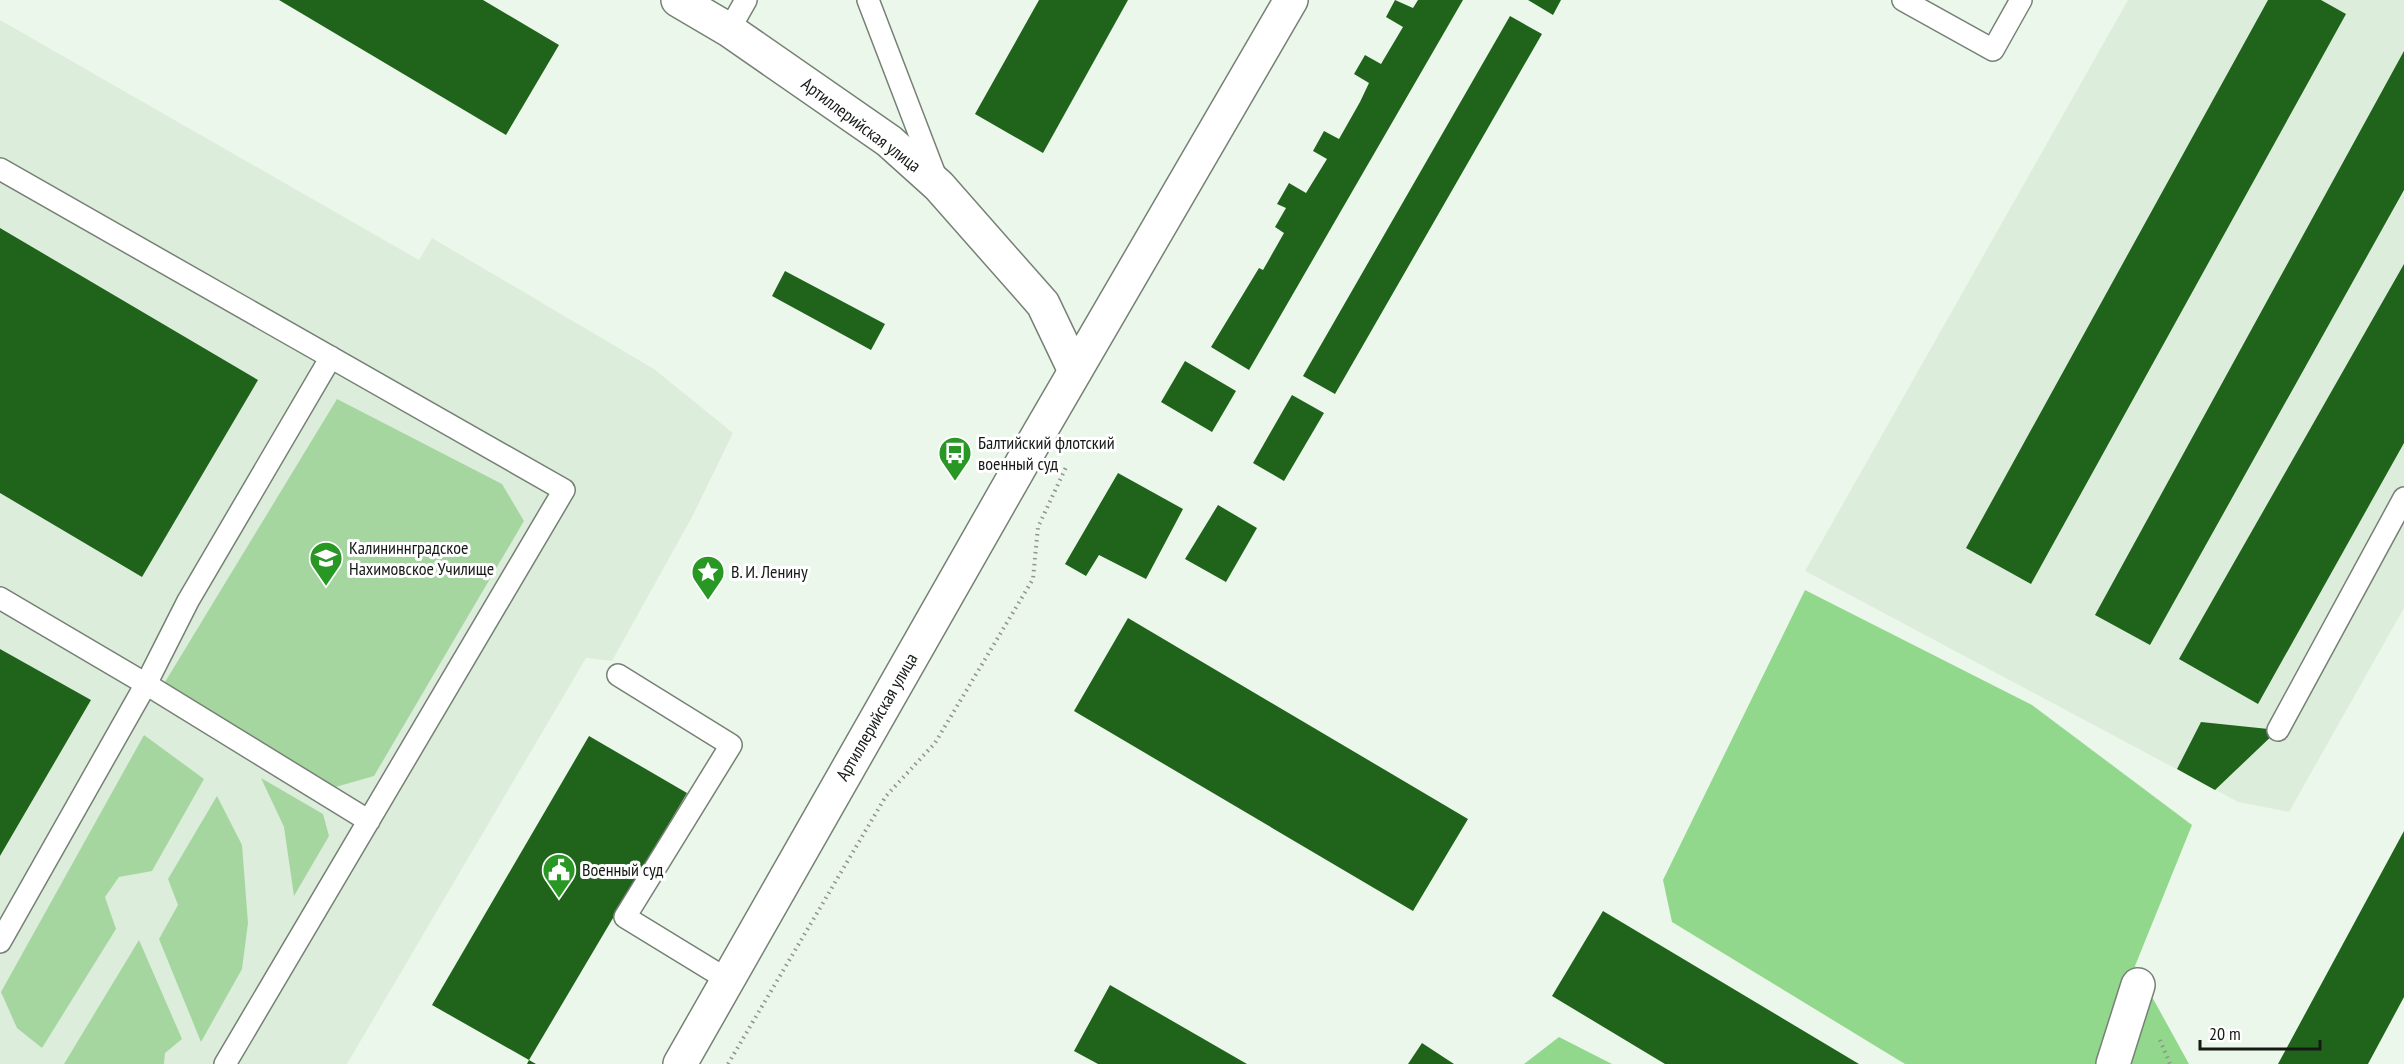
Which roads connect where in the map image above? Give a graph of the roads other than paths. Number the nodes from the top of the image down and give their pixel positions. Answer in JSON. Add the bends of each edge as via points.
{"nodes":[{"id":1,"x":678,"y":0,"type":"edge"},
{"id":2,"x":746,"y":0,"type":"edge"},
{"id":3,"x":868,"y":0,"type":"edge"},
{"id":4,"x":1291,"y":0,"type":"edge"},
{"id":5,"x":1902,"y":0,"type":"edge"},
{"id":6,"x":2021,"y":0,"type":"edge"},
{"id":7,"x":729,"y":30,"type":"junction"},
{"id":8,"x":0,"y":169,"type":"edge"},
{"id":9,"x":939,"y":186,"type":"junction"},
{"id":10,"x":332,"y":357,"type":"junction"},
{"id":11,"x":1075,"y":371,"type":"junction"},
{"id":12,"x":2404,"y":498,"type":"edge"},
{"id":13,"x":0,"y":598,"type":"edge"},
{"id":14,"x":618,"y":675,"type":"dead end"},
{"id":15,"x":146,"y":684,"type":"junction"},
{"id":16,"x":2278,"y":730,"type":"dead end"},
{"id":17,"x":369,"y":821,"type":"junction"},
{"id":18,"x":0,"y":942,"type":"edge"},
{"id":19,"x":728,"y":980,"type":"junction"},
{"id":20,"x":2138,"y":985,"type":"dead end"},
{"id":21,"x":225,"y":1064,"type":"edge"},
{"id":22,"x":680,"y":1064,"type":"edge"},
{"id":23,"x":2113,"y":1064,"type":"edge"}],
"edges":[{"from":1,"to":7,"type":"main road","name":"Артиллерийская улица"},
{"from":2,"to":7,"type":"lane"},
{"from":3,"to":9,"type":"lane"},
{"from":4,"to":11,"type":"main road","name":"Артиллерийская улица"},
{"from":5,"to":6,"type":"lane","via":[[1993,50]]},
{"from":7,"to":9,"type":"main road","name":"Артиллерийская улица","via":[[889,141]]},
{"from":8,"to":10,"type":"lane"},
{"from":9,"to":11,"type":"main road","name":"Артиллерийская улица","via":[[1043,304]]},
{"from":10,"to":15,"type":"lane","via":[[188,601]]},
{"from":10,"to":17,"type":"lane","via":[[564,490]]},
{"from":11,"to":19,"type":"main road","name":"Артиллерийская улица"},
{"from":12,"to":16,"type":"lane"},
{"from":13,"to":15,"type":"lane"},
{"from":14,"to":19,"type":"lane","via":[[731,744],[625,917]]},
{"from":15,"to":17,"type":"lane"},
{"from":15,"to":18,"type":"lane"},
{"from":17,"to":21,"type":"lane"},
{"from":19,"to":22,"type":"main road","name":"Артиллерийская улица"},
{"from":20,"to":23,"type":"main road"}]}
